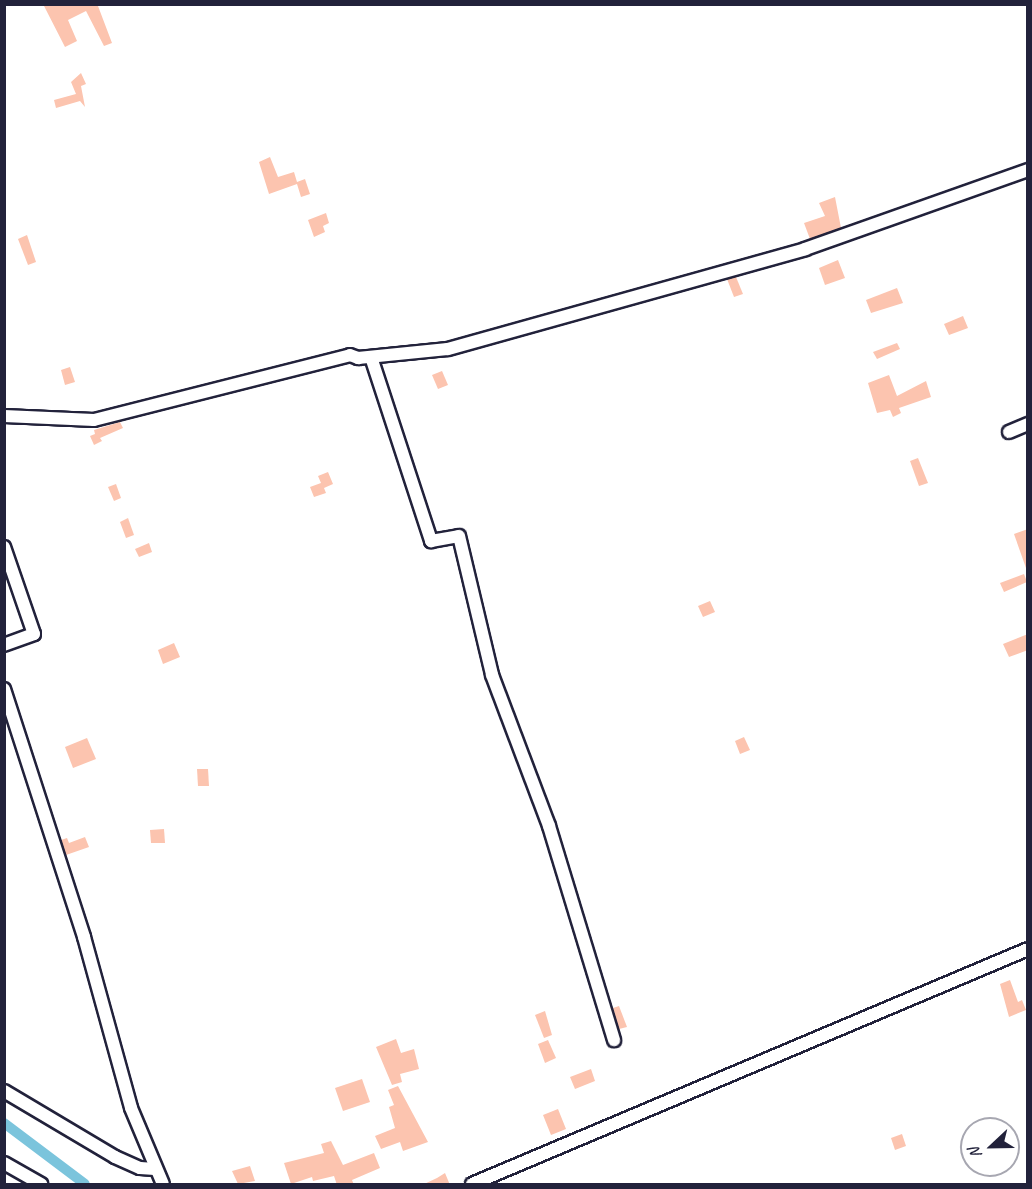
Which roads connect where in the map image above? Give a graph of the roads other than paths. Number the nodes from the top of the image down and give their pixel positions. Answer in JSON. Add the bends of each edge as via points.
{"nodes":[{"id":1,"x":1028,"y":170,"type":"edge"},
{"id":2,"x":371,"y":357,"type":"junction"},
{"id":3,"x":4,"y":416,"type":"edge"},
{"id":4,"x":1028,"y":424,"type":"edge"},
{"id":5,"x":1009,"y":432,"type":"dead end"},
{"id":6,"x":4,"y":547,"type":"edge"},
{"id":7,"x":4,"y":645,"type":"edge"},
{"id":8,"x":4,"y":689,"type":"edge"},
{"id":9,"x":1028,"y":949,"type":"edge"},
{"id":10,"x":614,"y":1040,"type":"dead end"},
{"id":11,"x":4,"y":1091,"type":"edge"},
{"id":12,"x":4,"y":1163,"type":"edge"},
{"id":13,"x":155,"y":1169,"type":"junction"},
{"id":14,"x":41,"y":1185,"type":"edge"},
{"id":15,"x":163,"y":1185,"type":"edge"},
{"id":16,"x":472,"y":1185,"type":"edge"}],
"edges":[{"from":1,"to":2,"type":"street","via":[[768,260],[448,349]]},
{"from":2,"to":3,"type":"street","via":[[350,355],[94,420]]},
{"from":2,"to":10,"type":"street","via":[[431,541],[459,536],[492,675],[549,826]]},
{"from":4,"to":5,"type":"street"},
{"from":6,"to":7,"type":"street","via":[[34,634]]},
{"from":8,"to":13,"type":"street","via":[[84,937],[131,1108]]},
{"from":9,"to":16,"type":"street"},
{"from":11,"to":13,"type":"street","via":[[115,1157],[140,1168]]},
{"from":12,"to":14,"type":"street"},
{"from":13,"to":15,"type":"street"}]}
